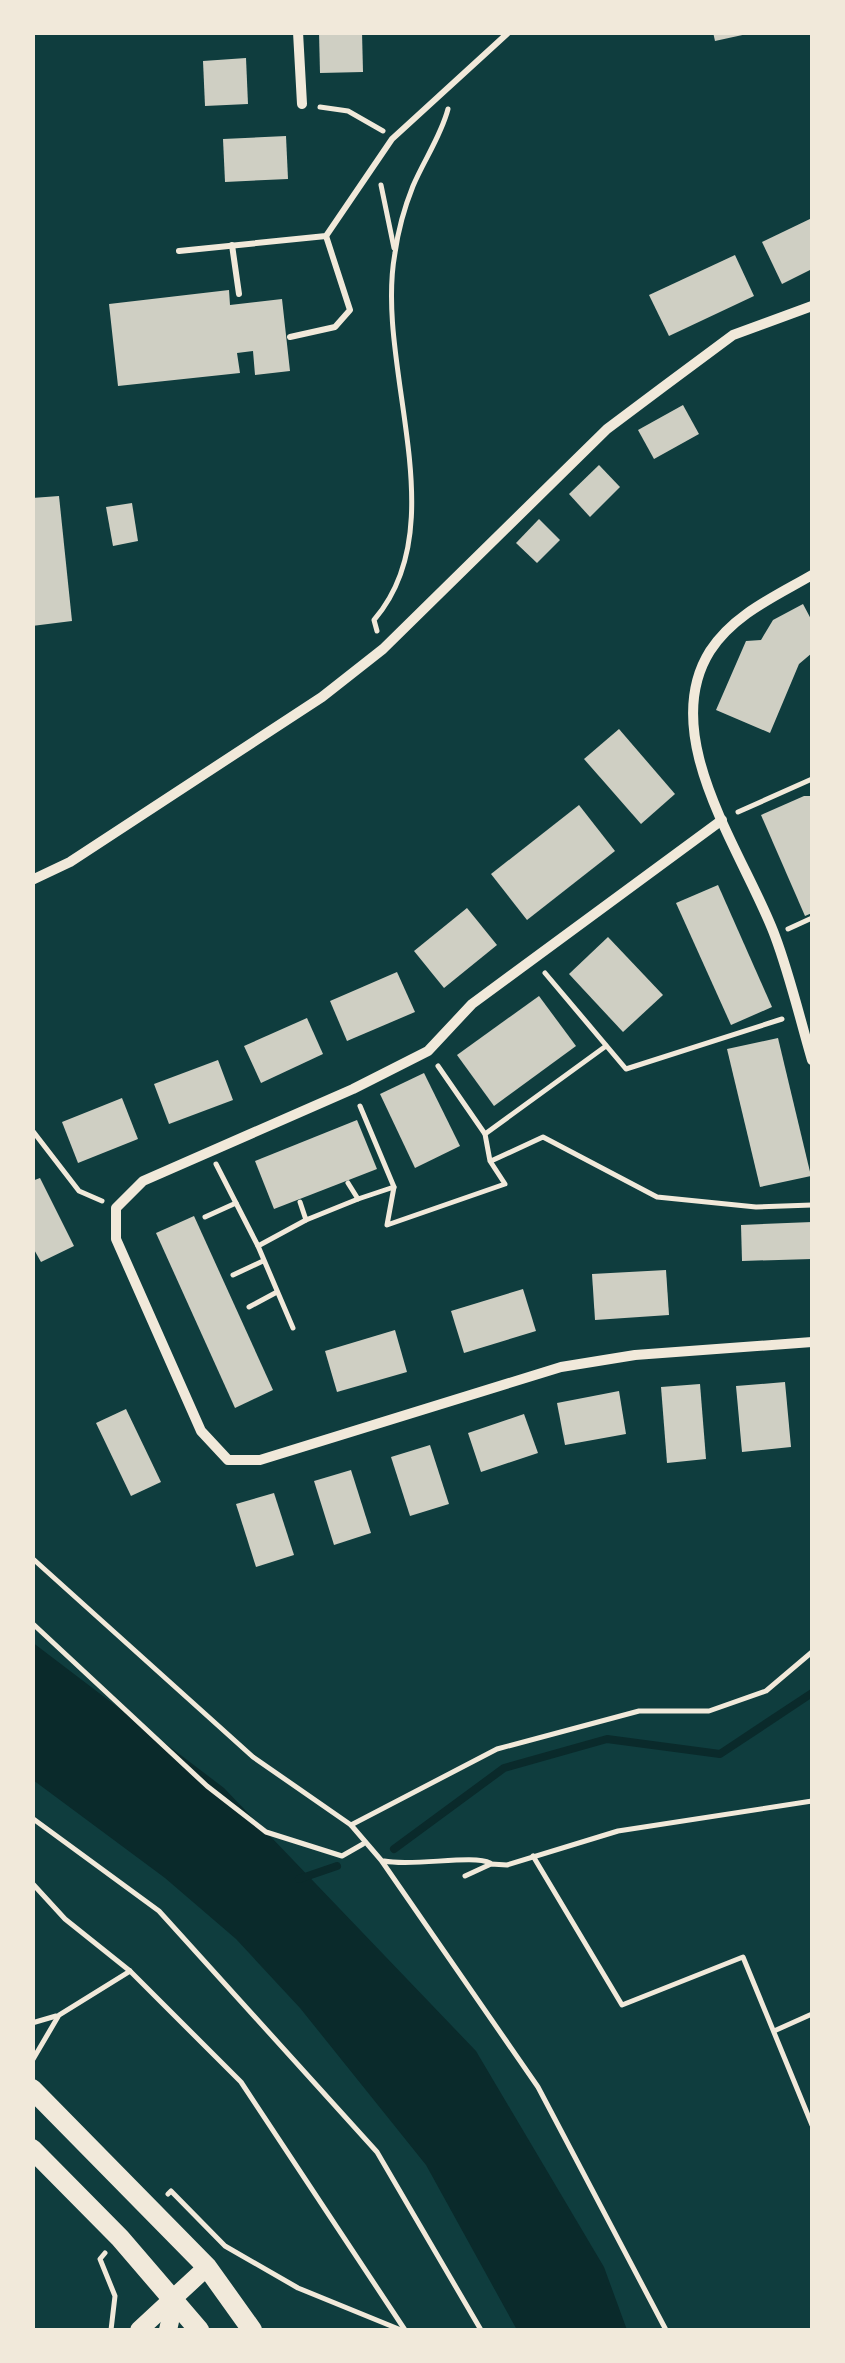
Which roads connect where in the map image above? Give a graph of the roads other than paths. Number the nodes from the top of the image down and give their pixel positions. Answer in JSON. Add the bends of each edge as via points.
{"nodes":[{"id":1,"x":298,"y":32,"type":"edge"},
{"id":2,"x":509,"y":32,"type":"edge"},
{"id":3,"x":302,"y":104,"type":"dead end"},
{"id":4,"x":326,"y":236,"type":"junction"},
{"id":5,"x":232,"y":245,"type":"junction"},
{"id":6,"x":178,"y":251,"type":"dead end"},
{"id":7,"x":238,"y":294,"type":"dead end"},
{"id":8,"x":812,"y":306,"type":"edge"},
{"id":9,"x":290,"y":337,"type":"dead end"},
{"id":10,"x":812,"y":575,"type":"edge"},
{"id":11,"x":722,"y":820,"type":"junction"},
{"id":12,"x":32,"y":880,"type":"edge"},
{"id":13,"x":812,"y":1060,"type":"edge"},
{"id":14,"x":812,"y":1342,"type":"edge"},
{"id":15,"x":32,"y":2089,"type":"edge"},
{"id":16,"x":32,"y":2149,"type":"edge"},
{"id":17,"x":207,"y":2267,"type":"junction"},
{"id":18,"x":175,"y":2299,"type":"junction"},
{"id":19,"x":139,"y":2330,"type":"edge"},
{"id":20,"x":168,"y":2330,"type":"edge"},
{"id":21,"x":199,"y":2330,"type":"edge"},
{"id":22,"x":252,"y":2330,"type":"edge"}],
"edges":[{"from":1,"to":3,"type":"street"},
{"from":2,"to":4,"type":"lane","via":[[392,139]]},
{"from":4,"to":5,"type":"lane"},
{"from":4,"to":9,"type":"lane","via":[[350,310],[335,327]]},
{"from":5,"to":6,"type":"lane"},
{"from":5,"to":7,"type":"lane"},
{"from":8,"to":12,"type":"street","via":[[733,335],[607,429],[382,648],[322,696],[70,862]]},
{"from":10,"to":11,"type":"street","via":[[743,614],[710,652],[694,694],[694,742]]},
{"from":11,"to":13,"type":"street","via":[[775,935]]},
{"from":11,"to":14,"type":"street","via":[[472,1004],[428,1051],[143,1181],[116,1208],[116,1239],[201,1431],[228,1460],[260,1460],[561,1366]]},
{"from":15,"to":17,"type":"main road"},
{"from":16,"to":18,"type":"main road"},
{"from":17,"to":18,"type":"main road"},
{"from":17,"to":22,"type":"main road"},
{"from":18,"to":19,"type":"main road"},
{"from":18,"to":20,"type":"main road"},
{"from":18,"to":21,"type":"main road"}]}
